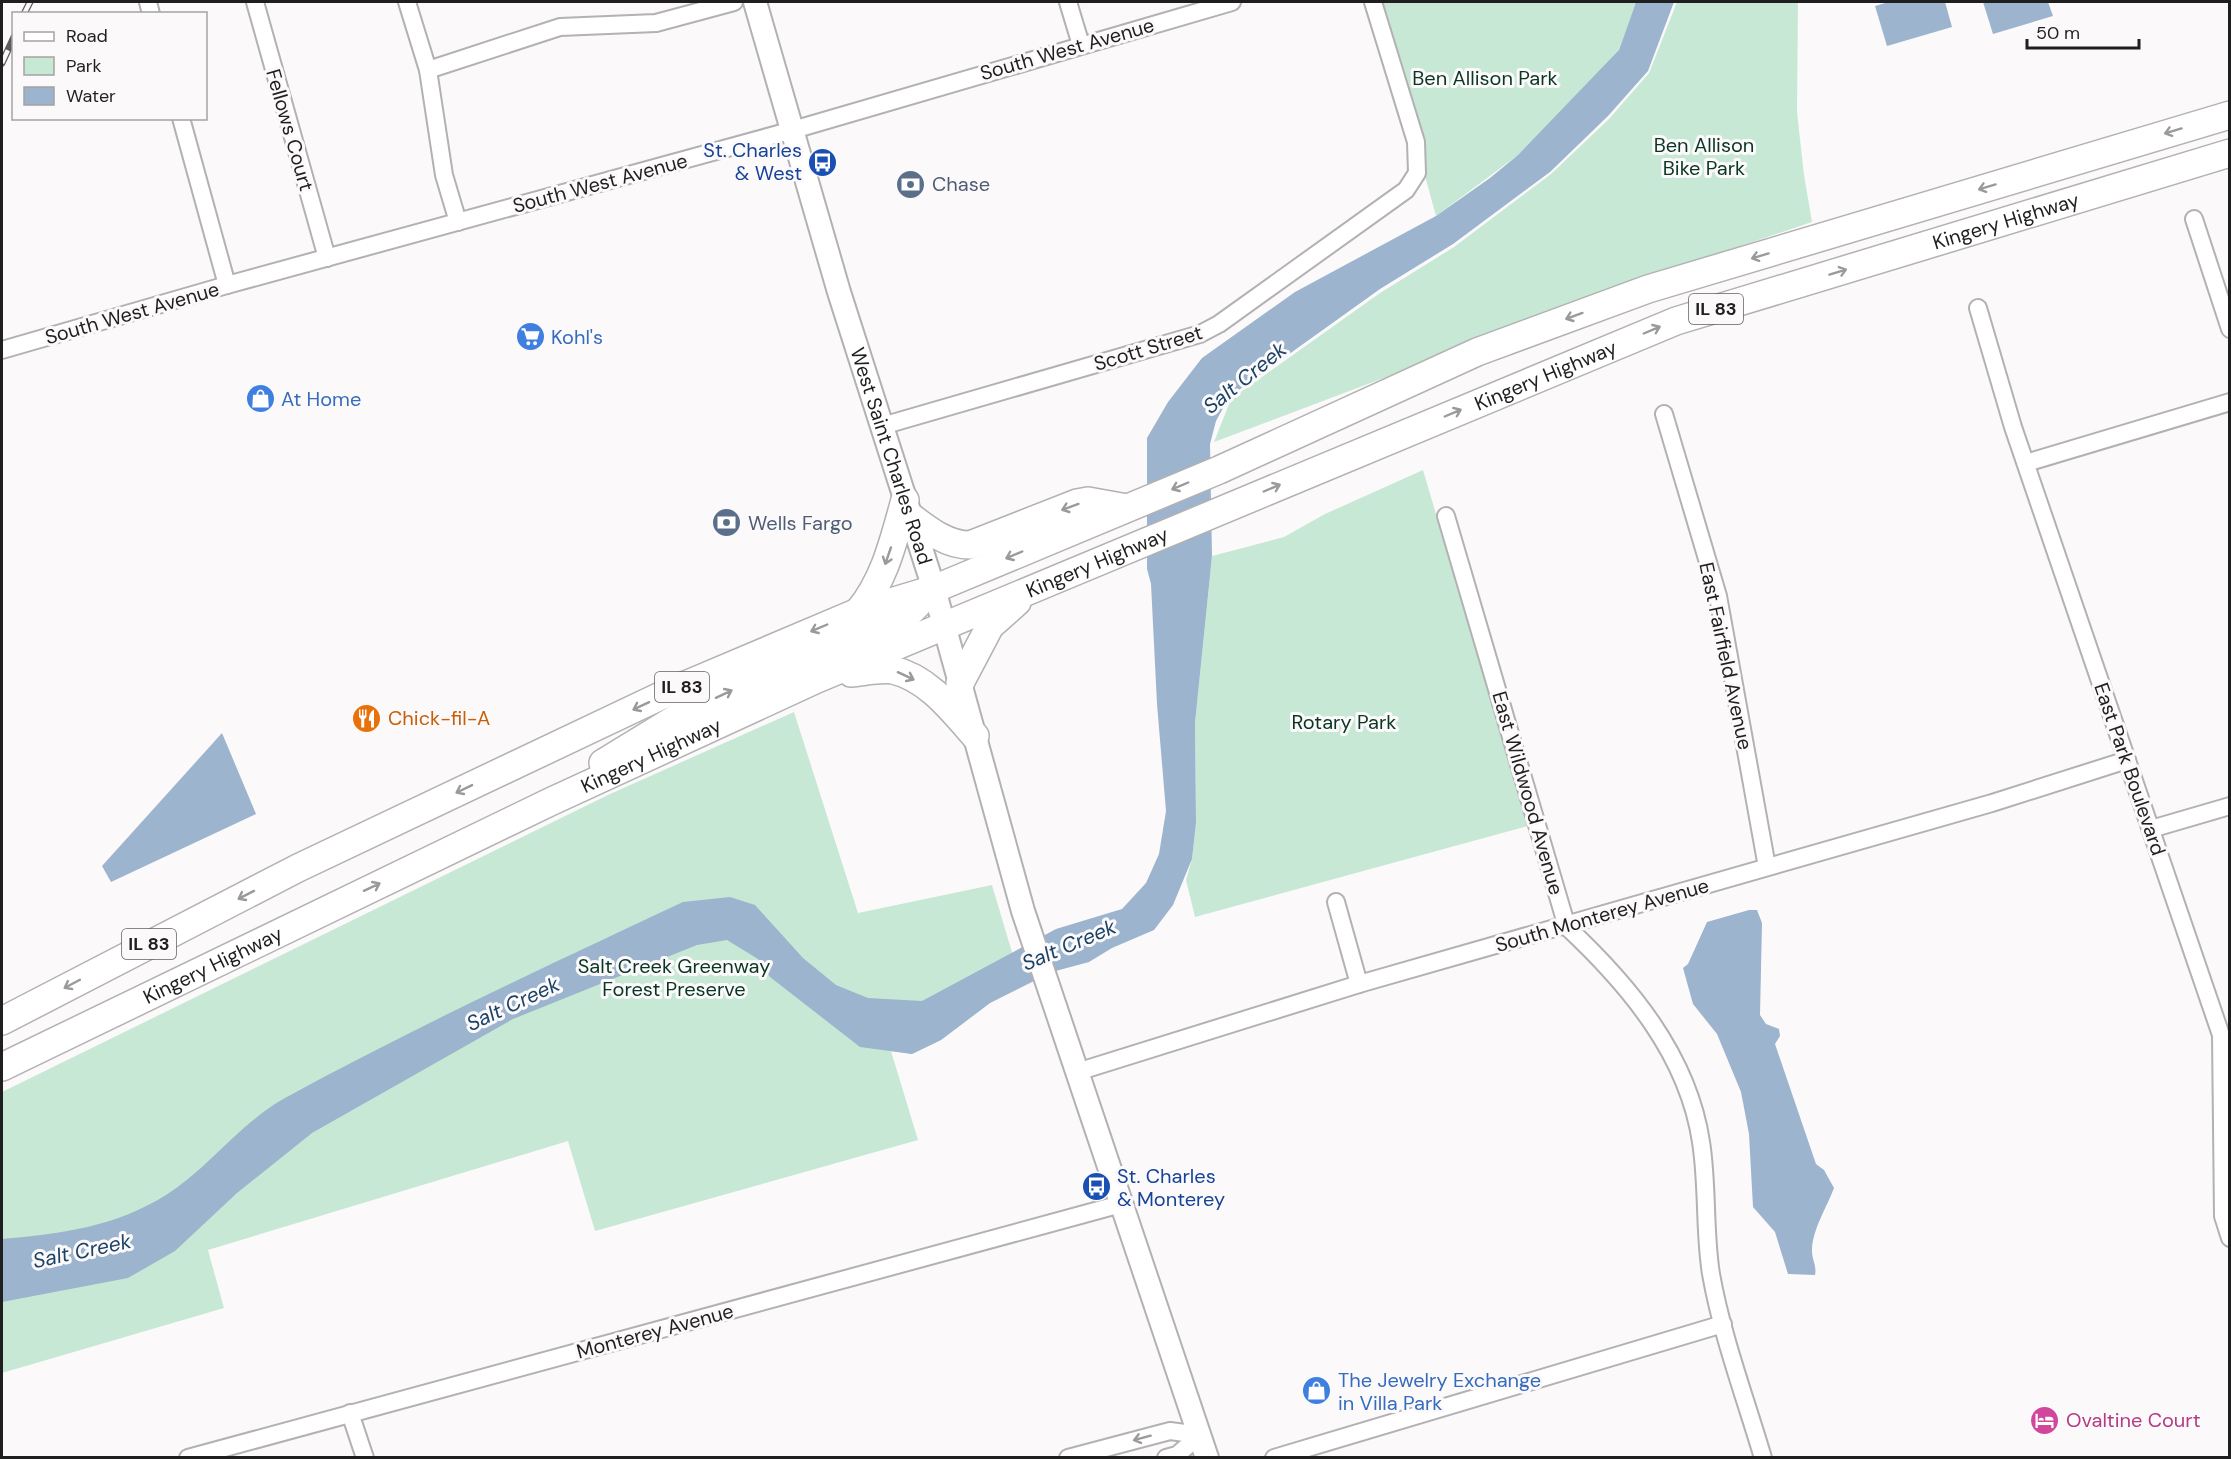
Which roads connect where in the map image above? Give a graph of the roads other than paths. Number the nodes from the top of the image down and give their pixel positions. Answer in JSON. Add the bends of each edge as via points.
{"nodes":[{"id":1,"x":255,"y":2,"type":"edge"},
{"id":2,"x":407,"y":2,"type":"edge"},
{"id":3,"x":734,"y":2,"type":"edge"},
{"id":4,"x":755,"y":2,"type":"edge"},
{"id":5,"x":1068,"y":2,"type":"edge"},
{"id":6,"x":1232,"y":2,"type":"edge"},
{"id":7,"x":1373,"y":2,"type":"edge"},
{"id":8,"x":1081,"y":45,"type":"junction"},
{"id":9,"x":428,"y":70,"type":"junction"},
{"id":10,"x":2229,"y":115,"type":"edge"},
{"id":11,"x":182,"y":120,"type":"edge"},
{"id":12,"x":793,"y":130,"type":"junction"},
{"id":13,"x":2229,"y":153,"type":"edge"},
{"id":14,"x":2194,"y":219,"type":"dead end"},
{"id":15,"x":458,"y":222,"type":"junction"},
{"id":16,"x":327,"y":258,"type":"junction"},
{"id":17,"x":228,"y":285,"type":"junction"},
{"id":18,"x":1978,"y":308,"type":"dead end"},
{"id":19,"x":2229,"y":329,"type":"edge"},
{"id":20,"x":2,"y":350,"type":"edge"},
{"id":21,"x":2229,"y":402,"type":"edge"},
{"id":22,"x":1664,"y":414,"type":"dead end"},
{"id":23,"x":882,"y":426,"type":"junction"},
{"id":24,"x":2026,"y":463,"type":"junction"},
{"id":25,"x":1134,"y":506,"type":"junction"},
{"id":26,"x":908,"y":508,"type":"junction"},
{"id":27,"x":1446,"y":516,"type":"dead end"},
{"id":28,"x":1036,"y":588,"type":"junction"},
{"id":29,"x":934,"y":589,"type":"junction"},
{"id":30,"x":858,"y":612,"type":"junction"},
{"id":31,"x":944,"y":624,"type":"junction"},
{"id":32,"x":828,"y":674,"type":"junction"},
{"id":33,"x":960,"y":683,"type":"junction"},
{"id":34,"x":975,"y":736,"type":"junction"},
{"id":35,"x":2127,"y":760,"type":"junction"},
{"id":36,"x":550,"y":802,"type":"junction"},
{"id":37,"x":2229,"y":806,"type":"edge"},
{"id":38,"x":2151,"y":829,"type":"junction"},
{"id":39,"x":1767,"y":867,"type":"junction"},
{"id":40,"x":1336,"y":902,"type":"dead end"},
{"id":41,"x":1567,"y":927,"type":"junction"},
{"id":42,"x":1359,"y":984,"type":"junction"},
{"id":43,"x":9,"y":1016,"type":"edge"},
{"id":44,"x":2,"y":1067,"type":"edge"},
{"id":45,"x":1077,"y":1072,"type":"junction"},
{"id":46,"x":1121,"y":1204,"type":"junction"},
{"id":47,"x":2226,"y":1215,"type":"edge"},
{"id":48,"x":2229,"y":1238,"type":"edge"},
{"id":49,"x":1723,"y":1324,"type":"junction"},
{"id":50,"x":350,"y":1413,"type":"junction"},
{"id":51,"x":1200,"y":1435,"type":"junction"},
{"id":52,"x":188,"y":1458,"type":"edge"},
{"id":53,"x":365,"y":1458,"type":"edge"},
{"id":54,"x":1068,"y":1458,"type":"edge"},
{"id":55,"x":1166,"y":1458,"type":"edge"},
{"id":56,"x":1207,"y":1458,"type":"edge"},
{"id":57,"x":1274,"y":1458,"type":"edge"},
{"id":58,"x":1763,"y":1458,"type":"edge"}],
"edges":[{"from":1,"to":16,"type":"street","name":"Fellows Court"},
{"from":2,"to":9,"type":"street"},
{"from":3,"to":9,"type":"street","via":[[656,23],[560,27]]},
{"from":4,"to":12,"type":"main road","name":"West Saint Charles Road"},
{"from":5,"to":8,"type":"street"},
{"from":6,"to":8,"type":"street","name":"South West Avenue"},
{"from":7,"to":23,"type":"street","name":"Scott Street","via":[[1416,142],[1417,173],[1406,190],[1200,334]]},
{"from":8,"to":12,"type":"street","name":"South West Avenue"},
{"from":9,"to":15,"type":"street","via":[[438,143]]},
{"from":10,"to":25,"type":"highway","name":"Kingery Highway","number":"IL 83","one_way":true,"via":[[1648,289],[1477,351]]},
{"from":11,"to":17,"type":"street"},
{"from":12,"to":15,"type":"street","name":"South West Avenue"},
{"from":12,"to":23,"type":"main road","name":"West Saint Charles Road"},
{"from":28,"to":13,"type":"highway","name":"Kingery Highway","number":"IL 83","one_way":true,"via":[[1676,321]]},
{"from":14,"to":19,"type":"street"},
{"from":15,"to":16,"type":"street","name":"South West Avenue"},
{"from":16,"to":17,"type":"street","name":"South West Avenue"},
{"from":17,"to":20,"type":"street","name":"South West Avenue"},
{"from":18,"to":24,"type":"street","name":"East Park Boulevard"},
{"from":21,"to":24,"type":"street"},
{"from":22,"to":39,"type":"street","name":"East Fairfield Avenue","via":[[1718,596]]},
{"from":23,"to":26,"type":"main road","name":"West Saint Charles Road"},
{"from":24,"to":35,"type":"street","name":"East Park Boulevard"},
{"from":25,"to":26,"type":"highway","one_way":true,"via":[[1077,503],[970,545],[951,542],[930,532]]},
{"from":25,"to":29,"type":"highway","name":"Kingery Highway","number":"IL 83","one_way":true},
{"from":26,"to":29,"type":"main road","name":"West Saint Charles Road"},
{"from":26,"to":30,"type":"highway","one_way":true,"via":[[871,597]]},
{"from":27,"to":41,"type":"street","name":"East Wildwood Avenue"},
{"from":28,"to":31,"type":"highway","name":"Kingery Highway","number":"IL 83"},
{"from":28,"to":33,"type":"highway","via":[[990,626]]},
{"from":29,"to":30,"type":"highway","name":"Kingery Highway","number":"IL 83"},
{"from":29,"to":31,"type":"main road","name":"West Saint Charles Road"},
{"from":36,"to":29,"type":"highway","one_way":true,"via":[[595,768],[693,708],[908,614]]},
{"from":30,"to":43,"type":"highway","name":"Kingery Highway","number":"IL 83","one_way":true,"via":[[669,692],[298,868]]},
{"from":31,"to":32,"type":"highway","name":"Kingery Highway","number":"IL 83"},
{"from":31,"to":33,"type":"main road","name":"West Saint Charles Road"},
{"from":32,"to":34,"type":"highway","one_way":true,"via":[[891,670],[909,676],[945,702]]},
{"from":32,"to":36,"type":"highway","name":"Kingery Highway","number":"IL 83"},
{"from":33,"to":34,"type":"main road","name":"West Saint Charles Road"},
{"from":34,"to":45,"type":"main road","name":"West Saint Charles Road","via":[[1023,911]]},
{"from":35,"to":38,"type":"street","name":"East Park Boulevard"},
{"from":35,"to":39,"type":"street","name":"South Monterey Avenue"},
{"from":44,"to":36,"type":"highway","name":"Kingery Highway","number":"IL 83","one_way":true},
{"from":37,"to":38,"type":"street"},
{"from":38,"to":47,"type":"street","name":"East Park Boulevard","via":[[2221,1035]]},
{"from":39,"to":41,"type":"street","name":"South Monterey Avenue"},
{"from":40,"to":42,"type":"street"},
{"from":41,"to":42,"type":"street","name":"South Monterey Avenue"},
{"from":41,"to":49,"type":"street","via":[[1597,955],[1648,1016],[1676,1062],[1689,1094],[1702,1143],[1708,1249]]},
{"from":42,"to":45,"type":"street","name":"South Monterey Avenue"},
{"from":45,"to":46,"type":"main road","name":"West Saint Charles Road"},
{"from":46,"to":50,"type":"street","name":"Monterey Avenue"},
{"from":46,"to":51,"type":"main road","name":"West Saint Charles Road"},
{"from":47,"to":48,"type":"street","name":"East Park Boulevard"},
{"from":49,"to":57,"type":"street"},
{"from":49,"to":58,"type":"street"},
{"from":50,"to":52,"type":"street","name":"Monterey Avenue"},
{"from":50,"to":53,"type":"street"},
{"from":51,"to":54,"type":"street","one_way":true,"via":[[1170,1431]]},
{"from":51,"to":55,"type":"street","via":[[1177,1455]]},
{"from":51,"to":56,"type":"main road","name":"West Saint Charles Road"}]}
